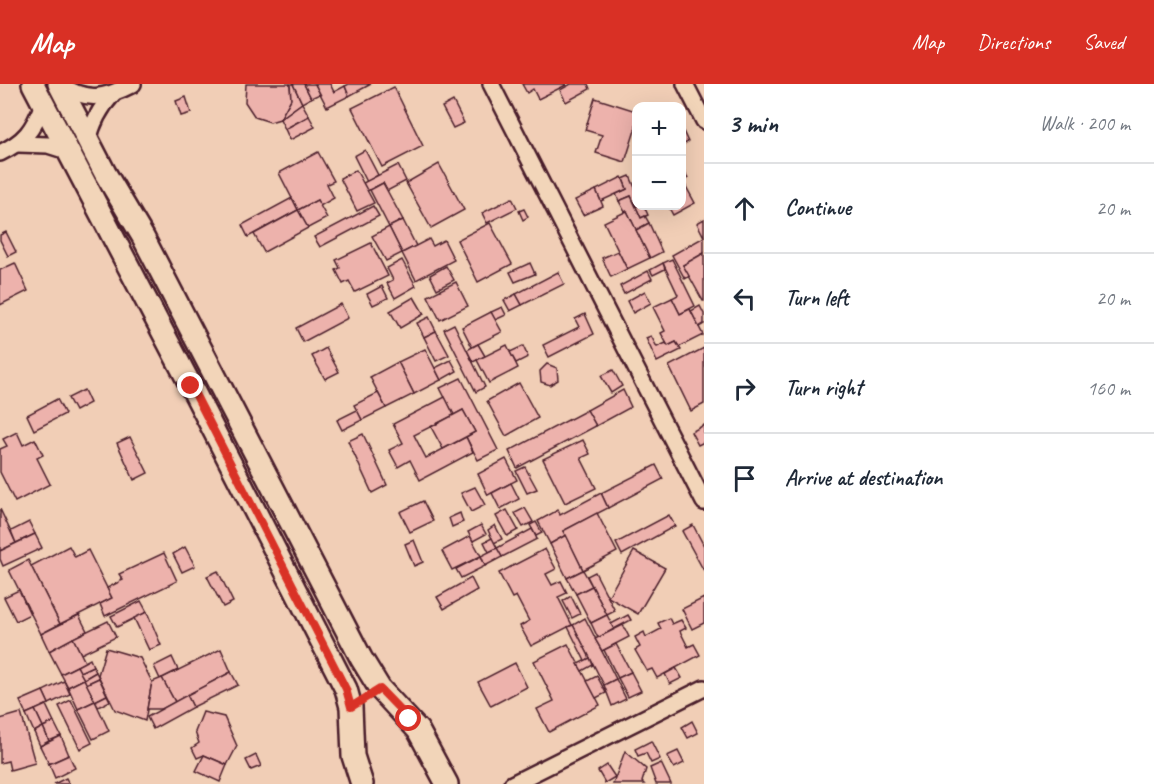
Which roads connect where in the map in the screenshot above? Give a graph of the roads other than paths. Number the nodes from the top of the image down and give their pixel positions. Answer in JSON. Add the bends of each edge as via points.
{"nodes":[{"id":1,"x":33,"y":84,"type":"edge"},
{"id":2,"x":60,"y":84,"type":"edge"},
{"id":3,"x":133,"y":84,"type":"edge"},
{"id":4,"x":491,"y":84,"type":"edge"},
{"id":5,"x":685,"y":84,"type":"edge"},
{"id":6,"x":113,"y":94,"type":"junction"},
{"id":7,"x":43,"y":104,"type":"junction"},
{"id":8,"x":704,"y":121,"type":"edge"},
{"id":9,"x":88,"y":142,"type":"junction"},
{"id":10,"x":18,"y":144,"type":"junction"},
{"id":11,"x":67,"y":151,"type":"junction"},
{"id":12,"x":0,"y":153,"type":"edge"},
{"id":13,"x":704,"y":502,"type":"edge"},
{"id":14,"x":704,"y":688,"type":"edge"},
{"id":15,"x":380,"y":689,"type":"junction"},
{"id":16,"x":351,"y":707,"type":"junction"},
{"id":17,"x":362,"y":784,"type":"edge"},
{"id":18,"x":447,"y":784,"type":"edge"},
{"id":19,"x":512,"y":784,"type":"edge"}],
"edges":[{"from":1,"to":7,"type":"main road"},
{"from":2,"to":6,"type":"street","via":[[78,94]]},
{"from":2,"to":9,"type":"main road"},
{"from":3,"to":6,"type":"street"},
{"from":4,"to":13,"type":"street"},
{"from":5,"to":8,"type":"street"},
{"from":6,"to":9,"type":"street","via":[[94,120]]},
{"from":7,"to":10,"type":"street"},
{"from":7,"to":11,"type":"main road"},
{"from":9,"to":15,"type":"main road","via":[[143,237]]},
{"from":10,"to":11,"type":"street","via":[[48,145]]},
{"from":10,"to":12,"type":"street"},
{"from":11,"to":16,"type":"main road","via":[[315,628]]},
{"from":14,"to":19,"type":"street"},
{"from":15,"to":16,"type":"main road"},
{"from":15,"to":18,"type":"main road","via":[[418,730]]},
{"from":16,"to":17,"type":"main road","via":[[353,756]]}]}
